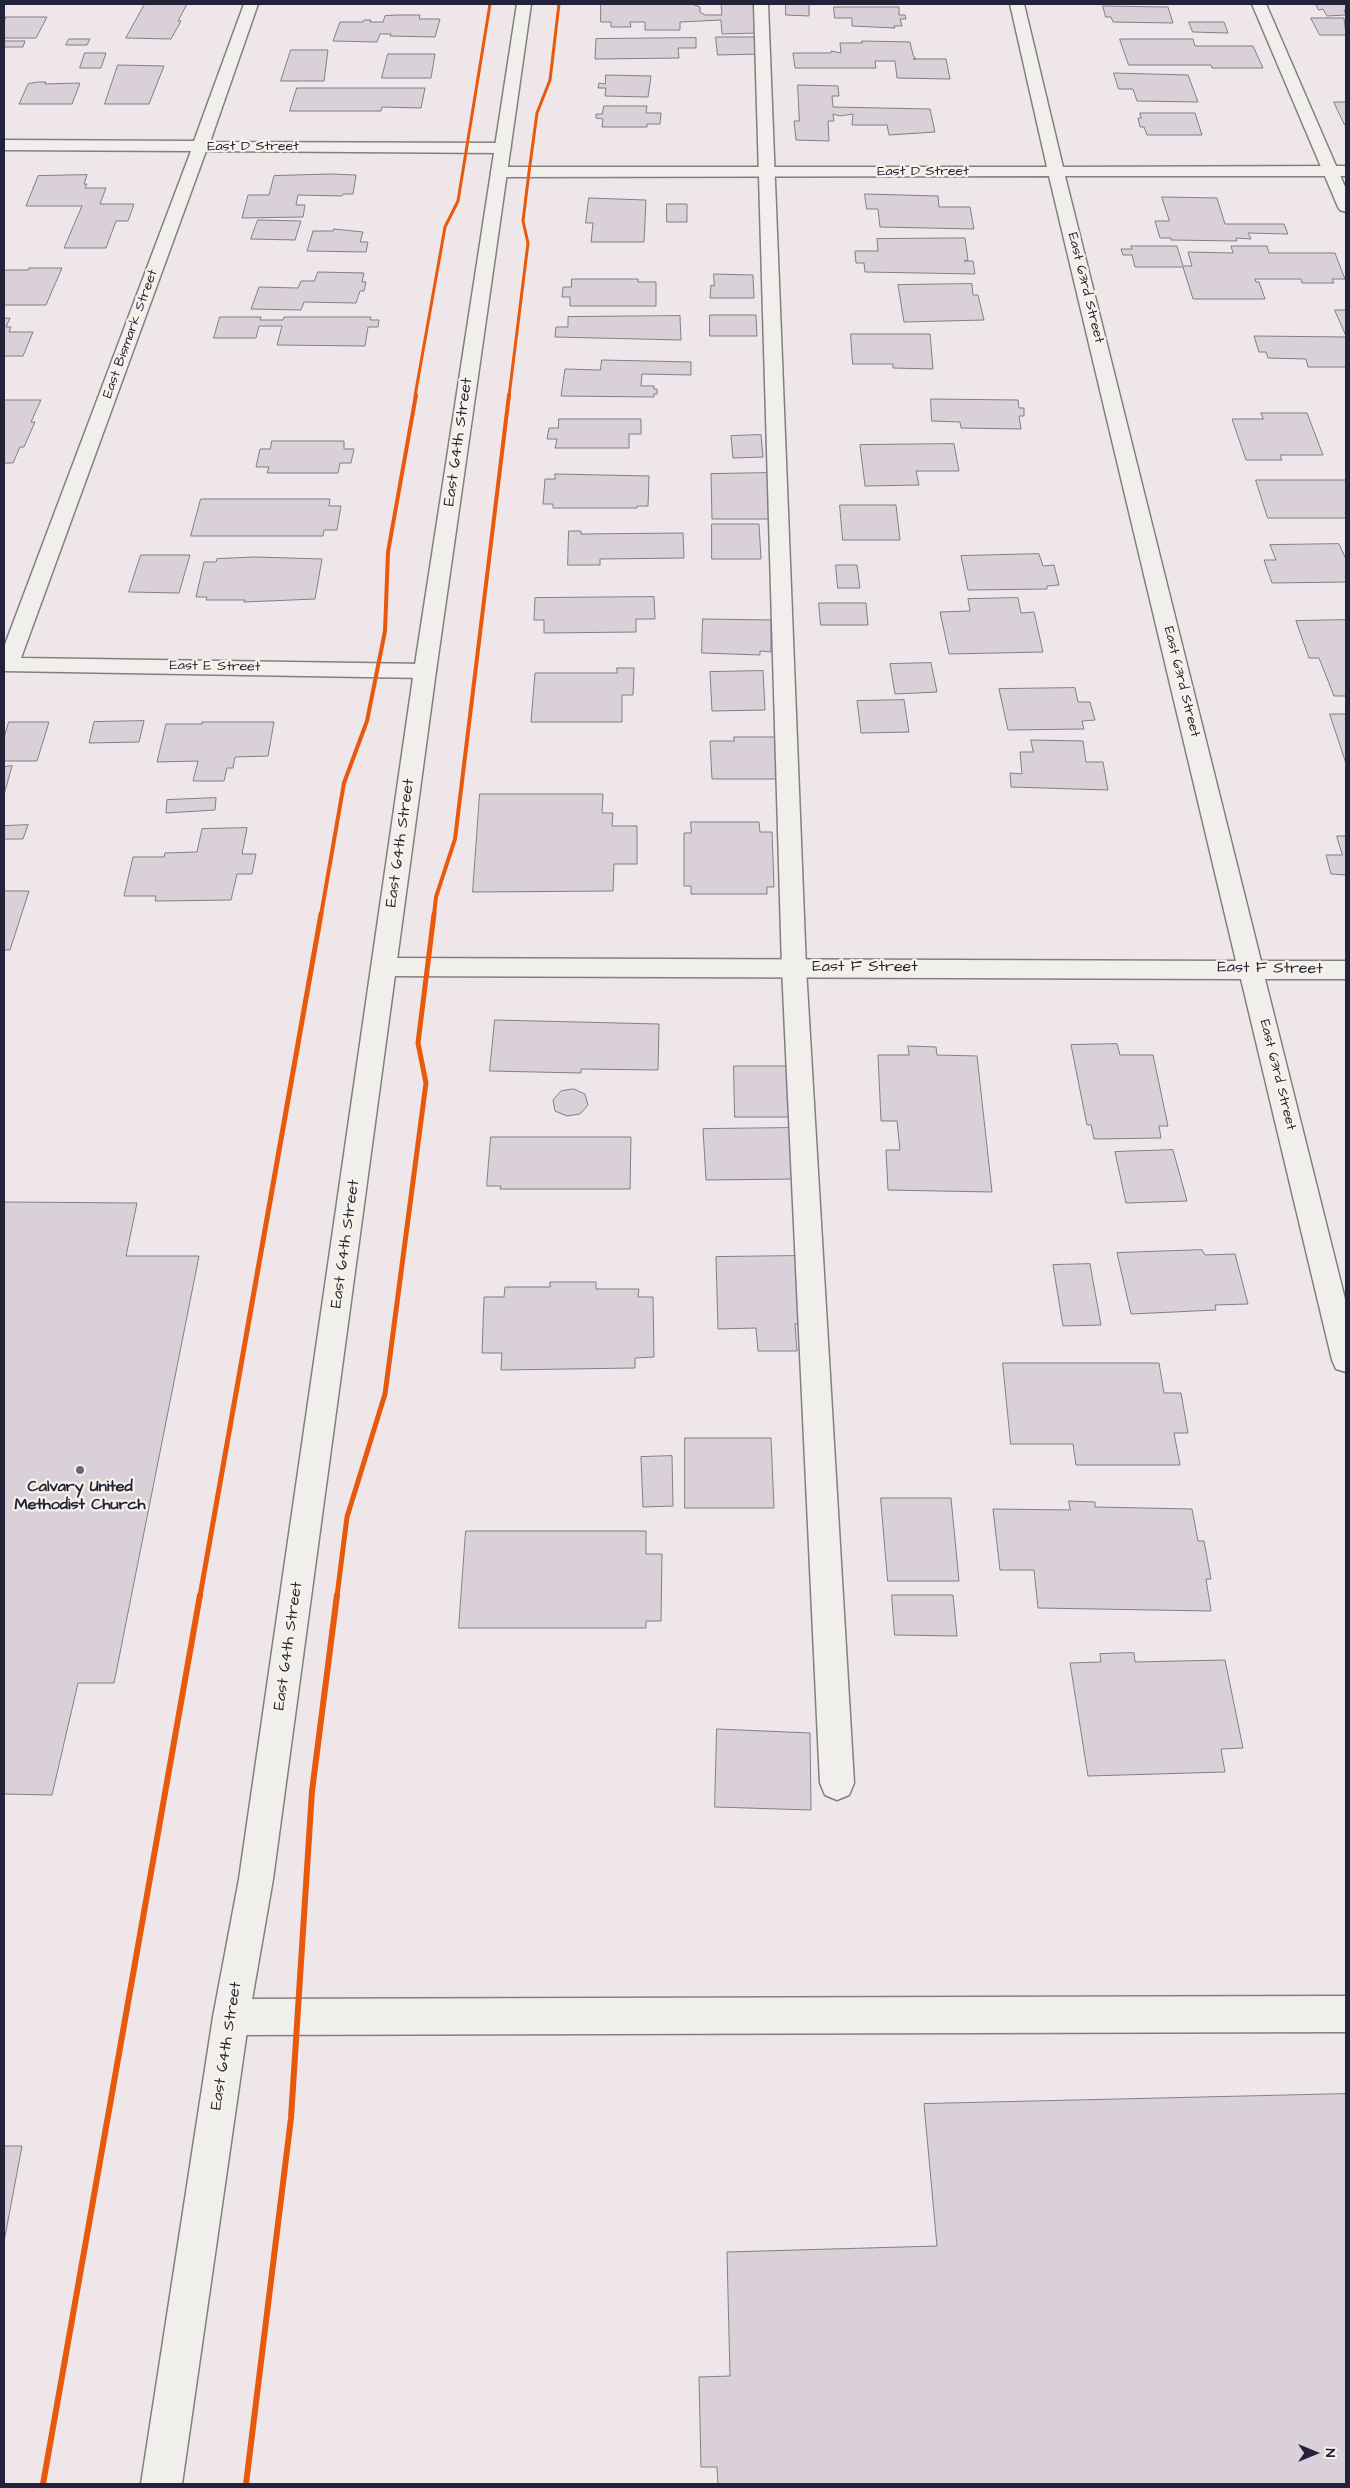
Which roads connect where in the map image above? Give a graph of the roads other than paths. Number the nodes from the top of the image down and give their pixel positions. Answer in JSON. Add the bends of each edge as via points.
{"nodes":[{"id":1,"x":251,"y":4,"type":"edge"},
{"id":2,"x":524,"y":4,"type":"edge"},
{"id":3,"x":761,"y":4,"type":"edge"},
{"id":4,"x":1017,"y":4,"type":"edge"},
{"id":5,"x":1259,"y":4,"type":"edge"},
{"id":6,"x":4,"y":145,"type":"edge"},
{"id":7,"x":200,"y":147,"type":"junction"},
{"id":8,"x":501,"y":160,"type":"junction"},
{"id":9,"x":1338,"y":171,"type":"edge"},
{"id":10,"x":766,"y":172,"type":"junction"},
{"id":11,"x":1056,"y":172,"type":"junction"},
{"id":12,"x":1346,"y":208,"type":"edge"},
{"id":13,"x":6,"y":664,"type":"edge"},
{"id":14,"x":425,"y":670,"type":"junction"},
{"id":15,"x":384,"y":967,"type":"junction"},
{"id":16,"x":794,"y":968,"type":"junction"},
{"id":17,"x":1250,"y":969,"type":"junction"},
{"id":18,"x":1346,"y":970,"type":"edge"},
{"id":19,"x":1346,"y":1360,"type":"edge"},
{"id":20,"x":836,"y":1783,"type":"dead end"},
{"id":21,"x":1346,"y":2014,"type":"edge"},
{"id":22,"x":231,"y":2017,"type":"junction"},
{"id":23,"x":161,"y":2484,"type":"edge"}],
"edges":[{"from":1,"to":7,"type":"street","name":"East Bismark Street"},
{"from":2,"to":8,"type":"street","name":"East 64th Street"},
{"from":3,"to":10,"type":"street"},
{"from":4,"to":11,"type":"street","name":"East 63rd Street"},
{"from":5,"to":9,"type":"street"},
{"from":6,"to":7,"type":"street","name":"East D Street"},
{"from":7,"to":8,"type":"street","name":"East D Street"},
{"from":7,"to":13,"type":"street","name":"East Bismark Street"},
{"from":8,"to":10,"type":"street","name":"East D Street"},
{"from":8,"to":14,"type":"street","name":"East 64th Street"},
{"from":9,"to":11,"type":"street","name":"East D Street"},
{"from":9,"to":12,"type":"street"},
{"from":10,"to":11,"type":"street","name":"East D Street"},
{"from":10,"to":16,"type":"street"},
{"from":11,"to":17,"type":"street","name":"East 63rd Street"},
{"from":13,"to":14,"type":"street","name":"East E Street"},
{"from":14,"to":15,"type":"street","name":"East 64th Street"},
{"from":15,"to":16,"type":"street","name":"East F Street"},
{"from":15,"to":22,"type":"street","name":"East 64th Street","via":[[259,1860]]},
{"from":16,"to":17,"type":"street","name":"East F Street"},
{"from":16,"to":20,"type":"street"},
{"from":17,"to":18,"type":"street","name":"East F Street"},
{"from":17,"to":19,"type":"street","name":"East 63rd Street"},
{"from":21,"to":22,"type":"street"},
{"from":22,"to":23,"type":"street","name":"East 64th Street"}]}
